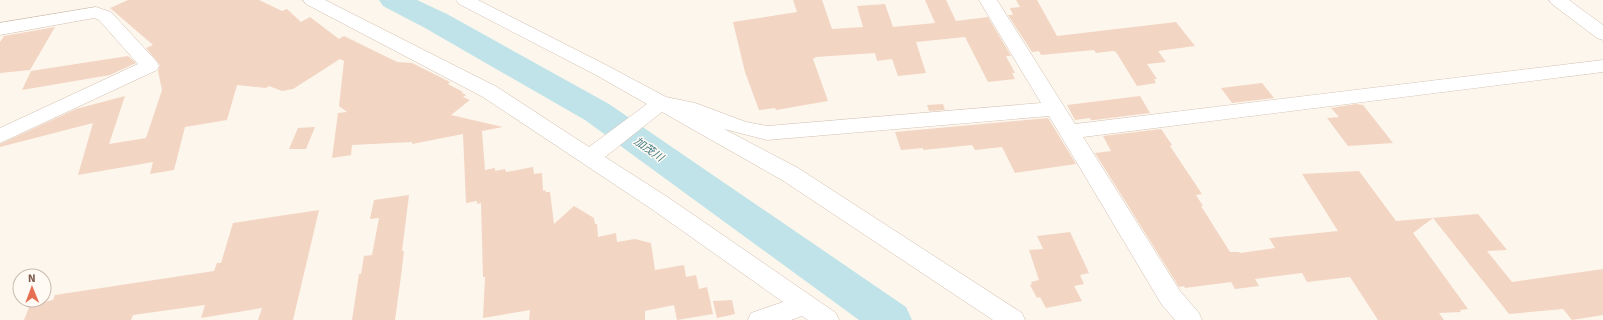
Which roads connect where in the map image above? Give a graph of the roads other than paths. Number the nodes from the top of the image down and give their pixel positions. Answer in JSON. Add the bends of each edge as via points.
{"nodes":[{"id":1,"x":312,"y":0,"type":"edge"},
{"id":2,"x":465,"y":0,"type":"edge"},
{"id":3,"x":988,"y":0,"type":"edge"},
{"id":4,"x":1558,"y":0,"type":"edge"},
{"id":5,"x":0,"y":29,"type":"edge"},
{"id":6,"x":1603,"y":34,"type":"edge"},
{"id":7,"x":1603,"y":66,"type":"edge"},
{"id":8,"x":661,"y":103,"type":"junction"},
{"id":9,"x":1055,"y":109,"type":"junction"},
{"id":10,"x":1069,"y":132,"type":"junction"},
{"id":11,"x":0,"y":136,"type":"edge"},
{"id":12,"x":590,"y":158,"type":"junction"},
{"id":13,"x":805,"y":305,"type":"junction"},
{"id":14,"x":760,"y":320,"type":"edge"},
{"id":15,"x":827,"y":320,"type":"edge"},
{"id":16,"x":1013,"y":320,"type":"edge"},
{"id":17,"x":1190,"y":320,"type":"edge"}],
"edges":[{"from":1,"to":12,"type":"street","via":[[490,92]]},
{"from":2,"to":8,"type":"street"},
{"from":3,"to":9,"type":"street"},
{"from":4,"to":6,"type":"street"},
{"from":5,"to":11,"type":"street","via":[[96,12],[104,16],[150,66]]},
{"from":7,"to":10,"type":"street"},
{"from":8,"to":9,"type":"street","via":[[688,108],[753,131],[767,133]]},
{"from":8,"to":12,"type":"street"},
{"from":8,"to":16,"type":"street","via":[[790,174]]},
{"from":9,"to":10,"type":"street"},
{"from":10,"to":17,"type":"street","via":[[1171,298]]},
{"from":12,"to":13,"type":"street","via":[[661,204]]},
{"from":13,"to":14,"type":"street"},
{"from":13,"to":15,"type":"street"}]}
